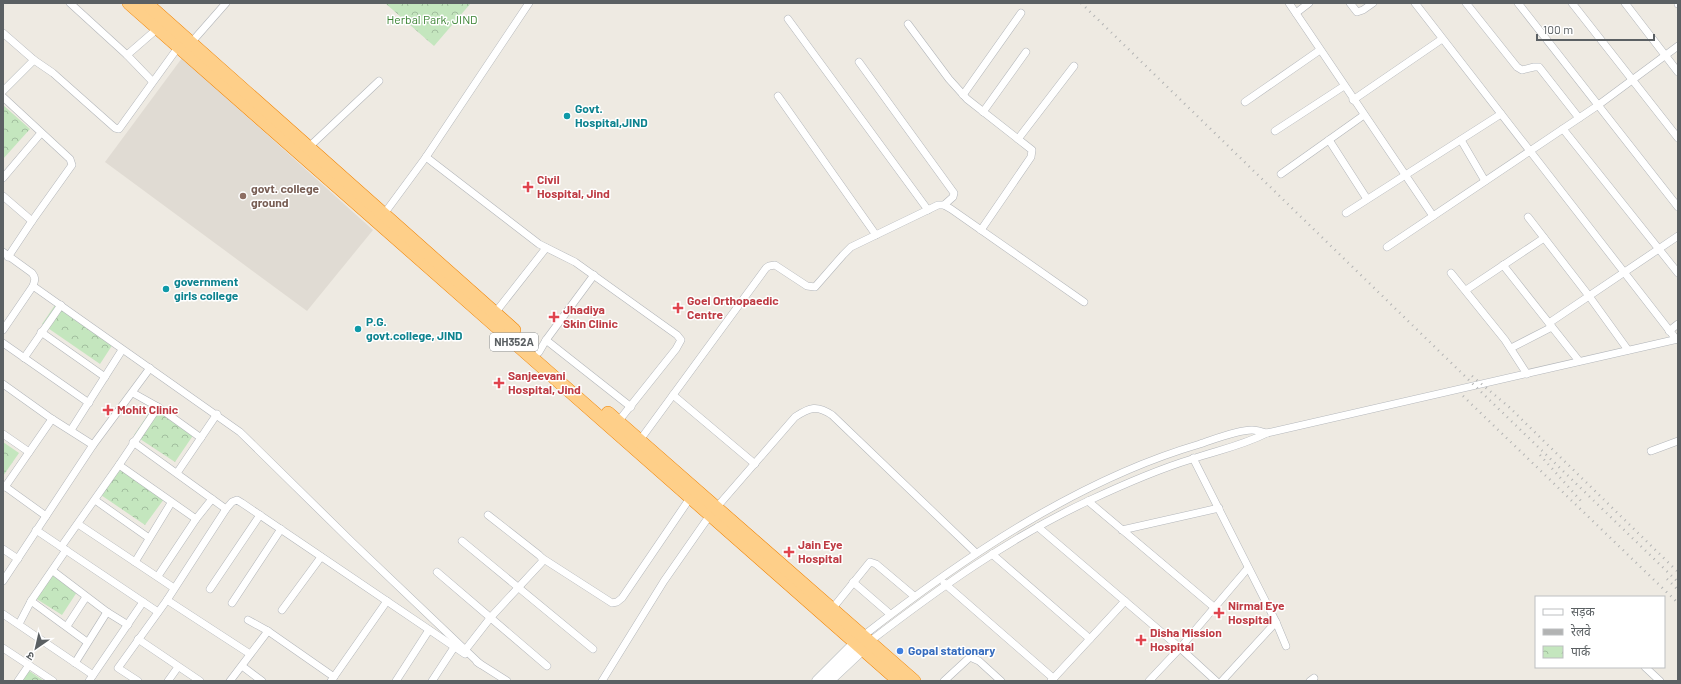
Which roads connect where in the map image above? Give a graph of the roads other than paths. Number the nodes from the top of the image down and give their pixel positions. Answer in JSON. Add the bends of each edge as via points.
{"nodes":[{"id":1,"x":70,"y":3,"type":"edge"},
{"id":2,"x":129,"y":3,"type":"edge"},
{"id":3,"x":146,"y":3,"type":"edge"},
{"id":4,"x":226,"y":3,"type":"edge"},
{"id":5,"x":529,"y":3,"type":"edge"},
{"id":6,"x":1289,"y":3,"type":"edge"},
{"id":7,"x":1309,"y":3,"type":"edge"},
{"id":8,"x":1350,"y":3,"type":"edge"},
{"id":9,"x":1373,"y":3,"type":"edge"},
{"id":10,"x":1415,"y":3,"type":"edge"},
{"id":11,"x":1466,"y":3,"type":"edge"},
{"id":12,"x":1518,"y":3,"type":"edge"},
{"id":13,"x":1572,"y":3,"type":"edge"},
{"id":14,"x":1625,"y":3,"type":"edge"},
{"id":15,"x":1021,"y":13,"type":"dead end"},
{"id":16,"x":1296,"y":13,"type":"junction"},
{"id":17,"x":788,"y":19,"type":"dead end"},
{"id":18,"x":908,"y":24,"type":"dead end"},
{"id":19,"x":157,"y":29,"type":"junction"},
{"id":20,"x":3,"y":33,"type":"edge"},
{"id":21,"x":1442,"y":38,"type":"junction"},
{"id":22,"x":1678,"y":46,"type":"edge"},
{"id":23,"x":185,"y":47,"type":"junction"},
{"id":24,"x":1320,"y":50,"type":"junction"},
{"id":25,"x":1026,"y":52,"type":"dead end"},
{"id":26,"x":127,"y":55,"type":"junction"},
{"id":27,"x":1665,"y":55,"type":"junction"},
{"id":28,"x":34,"y":60,"type":"junction"},
{"id":29,"x":860,"y":62,"type":"dead end"},
{"id":30,"x":1074,"y":66,"type":"dead end"},
{"id":31,"x":1678,"y":72,"type":"edge"},
{"id":32,"x":1633,"y":80,"type":"junction"},
{"id":33,"x":152,"y":81,"type":"junction"},
{"id":34,"x":379,"y":81,"type":"dead end"},
{"id":35,"x":1344,"y":86,"type":"junction"},
{"id":36,"x":3,"y":91,"type":"edge"},
{"id":37,"x":963,"y":95,"type":"junction"},
{"id":38,"x":778,"y":96,"type":"dead end"},
{"id":39,"x":3,"y":97,"type":"edge"},
{"id":40,"x":1353,"y":100,"type":"junction"},
{"id":41,"x":1245,"y":102,"type":"dead end"},
{"id":42,"x":1597,"y":106,"type":"junction"},
{"id":43,"x":983,"y":112,"type":"junction"},
{"id":44,"x":1501,"y":114,"type":"junction"},
{"id":45,"x":1364,"y":115,"type":"junction"},
{"id":46,"x":1579,"y":118,"type":"junction"},
{"id":47,"x":1563,"y":129,"type":"junction"},
{"id":48,"x":1275,"y":131,"type":"dead end"},
{"id":49,"x":41,"y":134,"type":"junction"},
{"id":50,"x":1678,"y":138,"type":"edge"},
{"id":51,"x":1018,"y":139,"type":"junction"},
{"id":52,"x":1329,"y":140,"type":"junction"},
{"id":53,"x":1461,"y":140,"type":"junction"},
{"id":54,"x":309,"y":148,"type":"junction"},
{"id":55,"x":1530,"y":151,"type":"junction"},
{"id":56,"x":426,"y":157,"type":"junction"},
{"id":57,"x":1281,"y":174,"type":"dead end"},
{"id":58,"x":1405,"y":175,"type":"junction"},
{"id":59,"x":3,"y":178,"type":"edge"},
{"id":60,"x":1485,"y":181,"type":"junction"},
{"id":61,"x":3,"y":196,"type":"edge"},
{"id":62,"x":1367,"y":199,"type":"junction"},
{"id":63,"x":944,"y":205,"type":"junction"},
{"id":64,"x":1678,"y":207,"type":"edge"},
{"id":65,"x":928,"y":210,"type":"junction"},
{"id":66,"x":1346,"y":213,"type":"dead end"},
{"id":67,"x":384,"y":214,"type":"junction"},
{"id":68,"x":1433,"y":216,"type":"junction"},
{"id":69,"x":1528,"y":217,"type":"dead end"},
{"id":70,"x":32,"y":221,"type":"junction"},
{"id":71,"x":981,"y":230,"type":"junction"},
{"id":72,"x":876,"y":235,"type":"junction"},
{"id":73,"x":1678,"y":236,"type":"edge"},
{"id":74,"x":1544,"y":238,"type":"junction"},
{"id":75,"x":1387,"y":247,"type":"dead end"},
{"id":76,"x":546,"y":248,"type":"junction"},
{"id":77,"x":1660,"y":249,"type":"junction"},
{"id":78,"x":6,"y":254,"type":"edge"},
{"id":79,"x":1503,"y":265,"type":"junction"},
{"id":80,"x":1451,"y":273,"type":"dead end"},
{"id":81,"x":1624,"y":273,"type":"junction"},
{"id":82,"x":1678,"y":273,"type":"edge"},
{"id":83,"x":594,"y":275,"type":"junction"},
{"id":84,"x":33,"y":286,"type":"junction"},
{"id":85,"x":1466,"y":290,"type":"junction"},
{"id":86,"x":1589,"y":296,"type":"junction"},
{"id":87,"x":1084,"y":302,"type":"dead end"},
{"id":88,"x":61,"y":305,"type":"junction"},
{"id":89,"x":495,"y":313,"type":"junction"},
{"id":90,"x":1678,"y":324,"type":"edge"},
{"id":91,"x":1550,"y":325,"type":"junction"},
{"id":92,"x":3,"y":330,"type":"edge"},
{"id":93,"x":1669,"y":331,"type":"junction"},
{"id":94,"x":41,"y":332,"type":"junction"},
{"id":95,"x":1677,"y":339,"type":"edge"},
{"id":96,"x":546,"y":340,"type":"junction"},
{"id":97,"x":3,"y":343,"type":"edge"},
{"id":98,"x":1511,"y":348,"type":"junction"},
{"id":99,"x":122,"y":350,"type":"junction"},
{"id":100,"x":1628,"y":350,"type":"junction"},
{"id":101,"x":539,"y":352,"type":"junction"},
{"id":102,"x":24,"y":358,"type":"junction"},
{"id":103,"x":1579,"y":361,"type":"junction"},
{"id":104,"x":150,"y":368,"type":"junction"},
{"id":105,"x":1527,"y":374,"type":"junction"},
{"id":106,"x":105,"y":377,"type":"junction"},
{"id":107,"x":3,"y":384,"type":"edge"},
{"id":108,"x":133,"y":393,"type":"junction"},
{"id":109,"x":673,"y":395,"type":"junction"},
{"id":110,"x":89,"y":403,"type":"junction"},
{"id":111,"x":158,"y":407,"type":"junction"},
{"id":112,"x":630,"y":407,"type":"junction"},
{"id":113,"x":217,"y":414,"type":"junction"},
{"id":114,"x":52,"y":419,"type":"junction"},
{"id":115,"x":615,"y":425,"type":"junction"},
{"id":116,"x":71,"y":430,"type":"junction"},
{"id":117,"x":3,"y":434,"type":"edge"},
{"id":118,"x":1267,"y":434,"type":"junction"},
{"id":119,"x":201,"y":438,"type":"junction"},
{"id":120,"x":640,"y":440,"type":"junction"},
{"id":121,"x":1678,"y":441,"type":"edge"},
{"id":122,"x":133,"y":442,"type":"junction"},
{"id":123,"x":94,"y":446,"type":"junction"},
{"id":124,"x":1651,"y":451,"type":"dead end"},
{"id":125,"x":28,"y":452,"type":"junction"},
{"id":126,"x":1192,"y":458,"type":"junction"},
{"id":127,"x":755,"y":464,"type":"junction"},
{"id":128,"x":119,"y":465,"type":"junction"},
{"id":129,"x":177,"y":473,"type":"junction"},
{"id":130,"x":1120,"y":474,"type":"junction"},
{"id":131,"x":1126,"y":485,"type":"junction"},
{"id":132,"x":4,"y":486,"type":"edge"},
{"id":133,"x":212,"y":498,"type":"junction"},
{"id":134,"x":690,"y":498,"type":"junction"},
{"id":135,"x":94,"y":500,"type":"junction"},
{"id":136,"x":1088,"y":501,"type":"junction"},
{"id":137,"x":171,"y":503,"type":"junction"},
{"id":138,"x":1219,"y":508,"type":"junction"},
{"id":139,"x":226,"y":509,"type":"junction"},
{"id":140,"x":714,"y":512,"type":"junction"},
{"id":141,"x":260,"y":515,"type":"junction"},
{"id":142,"x":488,"y":515,"type":"dead end"},
{"id":143,"x":46,"y":516,"type":"junction"},
{"id":144,"x":196,"y":519,"type":"junction"},
{"id":145,"x":78,"y":524,"type":"junction"},
{"id":146,"x":1038,"y":527,"type":"junction"},
{"id":147,"x":281,"y":529,"type":"junction"},
{"id":148,"x":36,"y":530,"type":"junction"},
{"id":149,"x":1122,"y":530,"type":"junction"},
{"id":150,"x":149,"y":538,"type":"junction"},
{"id":151,"x":462,"y":540,"type":"dead end"},
{"id":152,"x":3,"y":549,"type":"edge"},
{"id":153,"x":64,"y":549,"type":"junction"},
{"id":154,"x":976,"y":553,"type":"junction"},
{"id":155,"x":992,"y":554,"type":"junction"},
{"id":156,"x":321,"y":557,"type":"junction"},
{"id":157,"x":18,"y":558,"type":"junction"},
{"id":158,"x":542,"y":558,"type":"junction"},
{"id":159,"x":135,"y":562,"type":"junction"},
{"id":160,"x":1248,"y":568,"type":"junction"},
{"id":161,"x":52,"y":571,"type":"junction"},
{"id":162,"x":437,"y":572,"type":"dead end"},
{"id":163,"x":158,"y":576,"type":"junction"},
{"id":164,"x":940,"y":577,"type":"junction"},
{"id":165,"x":3,"y":582,"type":"edge"},
{"id":166,"x":853,"y":582,"type":"junction"},
{"id":167,"x":946,"y":585,"type":"junction"},
{"id":168,"x":174,"y":588,"type":"junction"},
{"id":169,"x":210,"y":588,"type":"dead end"},
{"id":170,"x":518,"y":588,"type":"junction"},
{"id":171,"x":914,"y":596,"type":"junction"},
{"id":172,"x":86,"y":597,"type":"junction"},
{"id":173,"x":167,"y":600,"type":"junction"},
{"id":174,"x":31,"y":601,"type":"junction"},
{"id":175,"x":387,"y":601,"type":"junction"},
{"id":176,"x":1125,"y":601,"type":"junction"},
{"id":177,"x":143,"y":602,"type":"junction"},
{"id":178,"x":232,"y":603,"type":"dead end"},
{"id":179,"x":1215,"y":608,"type":"junction"},
{"id":180,"x":832,"y":609,"type":"junction"},
{"id":181,"x":282,"y":610,"type":"dead end"},
{"id":182,"x":107,"y":612,"type":"junction"},
{"id":183,"x":158,"y":612,"type":"junction"},
{"id":184,"x":3,"y":614,"type":"edge"},
{"id":185,"x":890,"y":614,"type":"junction"},
{"id":186,"x":491,"y":617,"type":"junction"},
{"id":187,"x":248,"y":620,"type":"dead end"},
{"id":188,"x":1276,"y":622,"type":"junction"},
{"id":189,"x":19,"y":624,"type":"junction"},
{"id":190,"x":128,"y":625,"type":"junction"},
{"id":191,"x":67,"y":626,"type":"junction"},
{"id":192,"x":429,"y":630,"type":"junction"},
{"id":193,"x":268,"y":631,"type":"junction"},
{"id":194,"x":138,"y":639,"type":"junction"},
{"id":195,"x":1090,"y":639,"type":"junction"},
{"id":196,"x":87,"y":642,"type":"junction"},
{"id":197,"x":862,"y":642,"type":"junction"},
{"id":198,"x":455,"y":646,"type":"junction"},
{"id":199,"x":1286,"y":646,"type":"dead end"},
{"id":200,"x":1180,"y":648,"type":"junction"},
{"id":201,"x":466,"y":649,"type":"junction"},
{"id":202,"x":593,"y":649,"type":"dead end"},
{"id":203,"x":4,"y":651,"type":"edge"},
{"id":204,"x":250,"y":654,"type":"junction"},
{"id":205,"x":75,"y":663,"type":"junction"},
{"id":206,"x":480,"y":664,"type":"junction"},
{"id":207,"x":29,"y":665,"type":"junction"},
{"id":208,"x":242,"y":666,"type":"junction"},
{"id":209,"x":548,"y":666,"type":"dead end"},
{"id":210,"x":178,"y":667,"type":"junction"},
{"id":211,"x":1646,"y":668,"type":"edge"},
{"id":212,"x":91,"y":678,"type":"edge"},
{"id":213,"x":496,"y":678,"type":"edge"},
{"id":214,"x":333,"y":679,"type":"edge"},
{"id":215,"x":895,"y":680,"type":"edge"},
{"id":216,"x":945,"y":680,"type":"edge"},
{"id":217,"x":1052,"y":680,"type":"edge"},
{"id":218,"x":18,"y":681,"type":"edge"},
{"id":219,"x":53,"y":681,"type":"edge"},
{"id":220,"x":138,"y":681,"type":"edge"},
{"id":221,"x":168,"y":681,"type":"edge"},
{"id":222,"x":200,"y":681,"type":"edge"},
{"id":223,"x":230,"y":681,"type":"edge"},
{"id":224,"x":262,"y":681,"type":"edge"},
{"id":225,"x":396,"y":681,"type":"edge"},
{"id":226,"x":432,"y":681,"type":"edge"},
{"id":227,"x":507,"y":681,"type":"edge"},
{"id":228,"x":602,"y":681,"type":"edge"},
{"id":229,"x":818,"y":681,"type":"edge"},
{"id":230,"x":829,"y":681,"type":"edge"},
{"id":231,"x":914,"y":681,"type":"edge"},
{"id":232,"x":1001,"y":681,"type":"edge"},
{"id":233,"x":1149,"y":681,"type":"edge"},
{"id":234,"x":1216,"y":681,"type":"edge"},
{"id":235,"x":1222,"y":681,"type":"edge"},
{"id":236,"x":1660,"y":681,"type":"edge"}],
"edges":[{"from":1,"to":26,"type":"street"},
{"from":2,"to":19,"type":"highway","number":"NH352A"},
{"from":3,"to":23,"type":"highway","number":"NH352A"},
{"from":4,"to":23,"type":"street"},
{"from":5,"to":56,"type":"street"},
{"from":6,"to":16,"type":"street"},
{"from":7,"to":16,"type":"street"},
{"from":8,"to":9,"type":"street","via":[[1357,12],[1360,12]]},
{"from":10,"to":21,"type":"street"},
{"from":11,"to":46,"type":"street","via":[[1517,67],[1522,70],[1539,67]]},
{"from":12,"to":42,"type":"street"},
{"from":13,"to":32,"type":"street"},
{"from":14,"to":27,"type":"street"},
{"from":15,"to":37,"type":"street"},
{"from":16,"to":24,"type":"street"},
{"from":17,"to":65,"type":"street"},
{"from":18,"to":37,"type":"street"},
{"from":19,"to":23,"type":"highway","number":"NH352A"},
{"from":19,"to":26,"type":"street"},
{"from":20,"to":28,"type":"street"},
{"from":21,"to":40,"type":"street"},
{"from":21,"to":44,"type":"street"},
{"from":22,"to":27,"type":"street"},
{"from":23,"to":33,"type":"street"},
{"from":23,"to":54,"type":"highway","number":"NH352A"},
{"from":23,"to":115,"type":"highway","number":"NH352A"},
{"from":24,"to":35,"type":"street"},
{"from":24,"to":41,"type":"street"},
{"from":25,"to":43,"type":"street"},
{"from":26,"to":33,"type":"street"},
{"from":27,"to":31,"type":"street"},
{"from":27,"to":32,"type":"street"},
{"from":28,"to":33,"type":"street","via":[[119,129]]},
{"from":28,"to":36,"type":"street"},
{"from":29,"to":63,"type":"street","via":[[954,193]]},
{"from":30,"to":51,"type":"street"},
{"from":32,"to":42,"type":"street"},
{"from":32,"to":50,"type":"street"},
{"from":34,"to":54,"type":"street"},
{"from":35,"to":40,"type":"street"},
{"from":35,"to":48,"type":"street"},
{"from":37,"to":43,"type":"street"},
{"from":38,"to":72,"type":"street"},
{"from":39,"to":49,"type":"street"},
{"from":40,"to":45,"type":"street"},
{"from":42,"to":46,"type":"street"},
{"from":42,"to":64,"type":"street"},
{"from":43,"to":51,"type":"street"},
{"from":44,"to":53,"type":"street"},
{"from":44,"to":55,"type":"street"},
{"from":45,"to":52,"type":"street"},
{"from":45,"to":58,"type":"street"},
{"from":46,"to":47,"type":"street"},
{"from":47,"to":55,"type":"street"},
{"from":47,"to":77,"type":"street"},
{"from":49,"to":59,"type":"street"},
{"from":49,"to":70,"type":"street","via":[[70,159],[72,165]]},
{"from":51,"to":71,"type":"street","via":[[1032,150],[1032,154]]},
{"from":52,"to":57,"type":"street"},
{"from":52,"to":62,"type":"street"},
{"from":53,"to":58,"type":"street"},
{"from":53,"to":60,"type":"street"},
{"from":54,"to":67,"type":"highway","number":"NH352A"},
{"from":55,"to":60,"type":"street"},
{"from":55,"to":81,"type":"street"},
{"from":56,"to":67,"type":"street"},
{"from":56,"to":76,"type":"street"},
{"from":58,"to":62,"type":"street"},
{"from":58,"to":68,"type":"street"},
{"from":60,"to":68,"type":"street"},
{"from":61,"to":70,"type":"street"},
{"from":62,"to":66,"type":"street"},
{"from":63,"to":65,"type":"street"},
{"from":63,"to":71,"type":"street"},
{"from":65,"to":72,"type":"street"},
{"from":67,"to":89,"type":"highway","number":"NH352A"},
{"from":68,"to":75,"type":"street"},
{"from":69,"to":74,"type":"street"},
{"from":70,"to":78,"type":"street"},
{"from":71,"to":87,"type":"street"},
{"from":72,"to":109,"type":"street","via":[[847,251],[815,287],[808,286],[775,265],[766,268]]},
{"from":73,"to":77,"type":"street"},
{"from":74,"to":79,"type":"street"},
{"from":74,"to":86,"type":"street"},
{"from":76,"to":83,"type":"street","via":[[569,258]]},
{"from":76,"to":89,"type":"street"},
{"from":77,"to":81,"type":"street"},
{"from":77,"to":82,"type":"street"},
{"from":78,"to":84,"type":"street","via":[[35,276]]},
{"from":79,"to":85,"type":"street"},
{"from":79,"to":91,"type":"street"},
{"from":80,"to":85,"type":"street"},
{"from":81,"to":86,"type":"street"},
{"from":81,"to":93,"type":"street"},
{"from":83,"to":96,"type":"street"},
{"from":83,"to":112,"type":"street","via":[[677,335],[680,340],[676,350]]},
{"from":84,"to":88,"type":"street"},
{"from":84,"to":92,"type":"street"},
{"from":85,"to":98,"type":"street"},
{"from":86,"to":91,"type":"street"},
{"from":86,"to":100,"type":"street"},
{"from":88,"to":94,"type":"street"},
{"from":88,"to":99,"type":"street"},
{"from":89,"to":101,"type":"highway","number":"NH352A"},
{"from":90,"to":93,"type":"street"},
{"from":91,"to":98,"type":"street"},
{"from":91,"to":103,"type":"street"},
{"from":93,"to":95,"type":"street"},
{"from":94,"to":102,"type":"street"},
{"from":94,"to":106,"type":"street"},
{"from":95,"to":100,"type":"street"},
{"from":96,"to":101,"type":"street"},
{"from":96,"to":112,"type":"street"},
{"from":97,"to":102,"type":"street"},
{"from":98,"to":105,"type":"street"},
{"from":99,"to":104,"type":"street"},
{"from":99,"to":106,"type":"street"},
{"from":100,"to":103,"type":"street"},
{"from":101,"to":115,"type":"highway","number":"NH352A"},
{"from":102,"to":110,"type":"street"},
{"from":103,"to":105,"type":"street"},
{"from":104,"to":108,"type":"street"},
{"from":104,"to":113,"type":"street"},
{"from":105,"to":118,"type":"street"},
{"from":106,"to":110,"type":"street"},
{"from":107,"to":114,"type":"street"},
{"from":108,"to":111,"type":"street"},
{"from":108,"to":123,"type":"street"},
{"from":109,"to":120,"type":"street"},
{"from":109,"to":127,"type":"street"},
{"from":110,"to":116,"type":"street"},
{"from":111,"to":119,"type":"street"},
{"from":111,"to":122,"type":"street"},
{"from":112,"to":115,"type":"street"},
{"from":113,"to":119,"type":"street"},
{"from":113,"to":201,"type":"street","via":[[255,446]]},
{"from":114,"to":116,"type":"street"},
{"from":114,"to":125,"type":"street"},
{"from":115,"to":120,"type":"highway","number":"NH352A"},
{"from":115,"to":134,"type":"highway","number":"NH352A"},
{"from":116,"to":123,"type":"street"},
{"from":117,"to":125,"type":"street"},
{"from":118,"to":126,"type":"street","via":[[1245,444]]},
{"from":118,"to":130,"type":"street","via":[[1252,430],[1240,432],[1170,453]]},
{"from":119,"to":129,"type":"street"},
{"from":120,"to":140,"type":"highway","number":"NH352A"},
{"from":121,"to":124,"type":"street"},
{"from":122,"to":128,"type":"street"},
{"from":122,"to":129,"type":"street"},
{"from":123,"to":143,"type":"street"},
{"from":125,"to":132,"type":"street"},
{"from":126,"to":131,"type":"street"},
{"from":126,"to":138,"type":"street"},
{"from":127,"to":140,"type":"street"},
{"from":127,"to":154,"type":"street","via":[[795,417],[805,410],[824,409]]},
{"from":128,"to":135,"type":"street"},
{"from":128,"to":137,"type":"street"},
{"from":129,"to":133,"type":"street"},
{"from":130,"to":131,"type":"street"},
{"from":130,"to":154,"type":"street","via":[[1038,515]]},
{"from":131,"to":136,"type":"street"},
{"from":132,"to":143,"type":"street"},
{"from":133,"to":139,"type":"street"},
{"from":133,"to":144,"type":"street"},
{"from":134,"to":140,"type":"highway","number":"NH352A"},
{"from":134,"to":158,"type":"street","via":[[617,602],[612,603]]},
{"from":135,"to":145,"type":"street"},
{"from":135,"to":150,"type":"street"},
{"from":136,"to":146,"type":"street"},
{"from":136,"to":149,"type":"street"},
{"from":137,"to":144,"type":"street"},
{"from":137,"to":150,"type":"street"},
{"from":138,"to":149,"type":"street"},
{"from":138,"to":160,"type":"street"},
{"from":139,"to":141,"type":"street","via":[[236,500]]},
{"from":139,"to":168,"type":"street"},
{"from":140,"to":180,"type":"highway","number":"NH352A"},
{"from":140,"to":197,"type":"highway","number":"NH352A"},
{"from":140,"to":228,"type":"street","via":[[664,581]]},
{"from":141,"to":147,"type":"street"},
{"from":141,"to":169,"type":"street"},
{"from":142,"to":158,"type":"street"},
{"from":143,"to":148,"type":"street"},
{"from":144,"to":163,"type":"street"},
{"from":145,"to":153,"type":"street"},
{"from":145,"to":159,"type":"street"},
{"from":146,"to":155,"type":"street"},
{"from":146,"to":176,"type":"street"},
{"from":147,"to":156,"type":"street"},
{"from":147,"to":178,"type":"street"},
{"from":148,"to":153,"type":"street"},
{"from":148,"to":157,"type":"street"},
{"from":149,"to":179,"type":"street"},
{"from":150,"to":159,"type":"street"},
{"from":151,"to":170,"type":"street"},
{"from":152,"to":157,"type":"street"},
{"from":153,"to":161,"type":"street"},
{"from":153,"to":177,"type":"street"},
{"from":154,"to":164,"type":"street"},
{"from":155,"to":167,"type":"street"},
{"from":155,"to":195,"type":"street"},
{"from":156,"to":175,"type":"street"},
{"from":156,"to":181,"type":"street"},
{"from":157,"to":165,"type":"street"},
{"from":158,"to":170,"type":"street","via":[[540,565]]},
{"from":159,"to":163,"type":"street"},
{"from":160,"to":179,"type":"street"},
{"from":160,"to":188,"type":"street"},
{"from":161,"to":172,"type":"street"},
{"from":161,"to":174,"type":"street"},
{"from":162,"to":186,"type":"street"},
{"from":163,"to":168,"type":"street"},
{"from":164,"to":167,"type":"street"},
{"from":164,"to":171,"type":"street"},
{"from":166,"to":171,"type":"street","via":[[872,562]]},
{"from":166,"to":180,"type":"street"},
{"from":166,"to":185,"type":"street"},
{"from":167,"to":197,"type":"street"},
{"from":167,"to":217,"type":"street"},
{"from":168,"to":173,"type":"street"},
{"from":170,"to":186,"type":"street"},
{"from":170,"to":202,"type":"street"},
{"from":171,"to":185,"type":"street"},
{"from":172,"to":182,"type":"street"},
{"from":172,"to":191,"type":"street"},
{"from":173,"to":183,"type":"street"},
{"from":173,"to":204,"type":"street"},
{"from":174,"to":189,"type":"street"},
{"from":174,"to":191,"type":"street"},
{"from":175,"to":192,"type":"street"},
{"from":175,"to":214,"type":"street"},
{"from":176,"to":195,"type":"street"},
{"from":176,"to":200,"type":"street"},
{"from":177,"to":183,"type":"street"},
{"from":177,"to":190,"type":"street"},
{"from":179,"to":200,"type":"street"},
{"from":180,"to":197,"type":"highway","number":"NH352A"},
{"from":182,"to":190,"type":"street"},
{"from":182,"to":196,"type":"street"},
{"from":183,"to":194,"type":"street"},
{"from":184,"to":189,"type":"street"},
{"from":185,"to":197,"type":"street"},
{"from":186,"to":201,"type":"street"},
{"from":186,"to":209,"type":"street"},
{"from":187,"to":193,"type":"street"},
{"from":188,"to":199,"type":"street"},
{"from":188,"to":235,"type":"street"},
{"from":189,"to":205,"type":"street"},
{"from":190,"to":212,"type":"street"},
{"from":191,"to":196,"type":"street"},
{"from":192,"to":198,"type":"street"},
{"from":192,"to":225,"type":"street"},
{"from":193,"to":204,"type":"street"},
{"from":193,"to":214,"type":"street"},
{"from":194,"to":210,"type":"street"},
{"from":194,"to":220,"type":"street","via":[[118,668]]},
{"from":195,"to":217,"type":"street"},
{"from":196,"to":205,"type":"street"},
{"from":197,"to":215,"type":"highway","number":"NH352A"},
{"from":197,"to":229,"type":"street"},
{"from":197,"to":230,"type":"street"},
{"from":197,"to":231,"type":"highway","number":"NH352A"},
{"from":198,"to":206,"type":"street"},
{"from":198,"to":226,"type":"street"},
{"from":200,"to":233,"type":"street"},
{"from":200,"to":234,"type":"street"},
{"from":201,"to":206,"type":"street"},
{"from":203,"to":207,"type":"street"},
{"from":204,"to":208,"type":"street"},
{"from":205,"to":212,"type":"street"},
{"from":206,"to":213,"type":"street"},
{"from":207,"to":218,"type":"street"},
{"from":207,"to":219,"type":"street"},
{"from":208,"to":223,"type":"street"},
{"from":208,"to":224,"type":"street"},
{"from":210,"to":221,"type":"street"},
{"from":210,"to":222,"type":"street"},
{"from":211,"to":236,"type":"street"},
{"from":213,"to":227,"type":"street"},
{"from":216,"to":232,"type":"street","via":[[970,657],[979,661]]}]}
